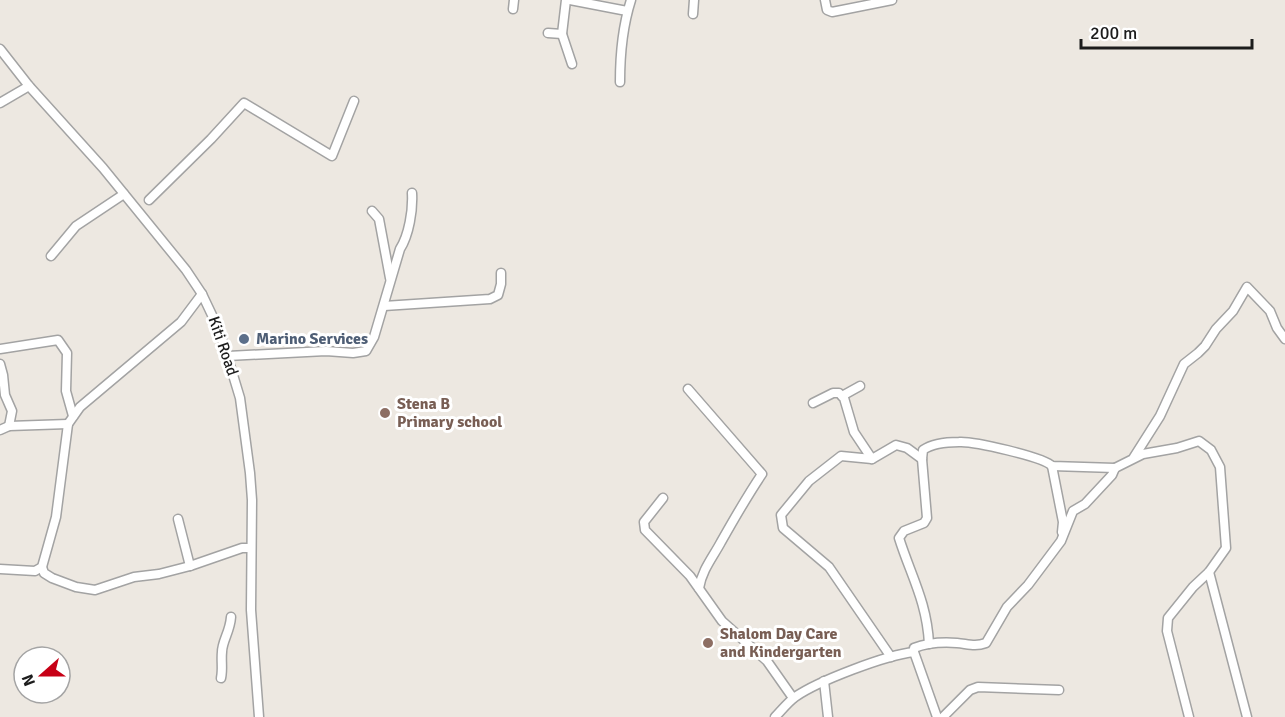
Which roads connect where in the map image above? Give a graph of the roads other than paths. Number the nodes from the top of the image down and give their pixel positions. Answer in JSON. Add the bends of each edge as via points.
{"nodes":[{"id":1,"x":568,"y":0,"type":"edge"},
{"id":2,"x":631,"y":0,"type":"edge"},
{"id":3,"x":694,"y":0,"type":"edge"},
{"id":4,"x":825,"y":0,"type":"edge"},
{"id":5,"x":892,"y":0,"type":"edge"},
{"id":6,"x":627,"y":11,"type":"junction"},
{"id":7,"x":693,"y":14,"type":"dead end"},
{"id":8,"x":548,"y":33,"type":"dead end"},
{"id":9,"x":562,"y":34,"type":"junction"},
{"id":10,"x":0,"y":49,"type":"edge"},
{"id":11,"x":572,"y":64,"type":"dead end"},
{"id":12,"x":620,"y":82,"type":"dead end"},
{"id":13,"x":29,"y":86,"type":"junction"},
{"id":14,"x":354,"y":101,"type":"dead end"},
{"id":15,"x":0,"y":103,"type":"edge"},
{"id":16,"x":412,"y":193,"type":"dead end"},
{"id":17,"x":124,"y":194,"type":"junction"},
{"id":18,"x":149,"y":200,"type":"dead end"},
{"id":19,"x":372,"y":211,"type":"dead end"},
{"id":20,"x":51,"y":255,"type":"dead end"},
{"id":21,"x":501,"y":273,"type":"dead end"},
{"id":22,"x":391,"y":281,"type":"junction"},
{"id":23,"x":202,"y":294,"type":"junction"},
{"id":24,"x":384,"y":306,"type":"junction"},
{"id":25,"x":1285,"y":339,"type":"edge"},
{"id":26,"x":0,"y":349,"type":"edge"},
{"id":27,"x":228,"y":356,"type":"junction"},
{"id":28,"x":0,"y":364,"type":"edge"},
{"id":29,"x":860,"y":386,"type":"dead end"},
{"id":30,"x":688,"y":388,"type":"dead end"},
{"id":31,"x":842,"y":396,"type":"junction"},
{"id":32,"x":813,"y":403,"type":"dead end"},
{"id":33,"x":70,"y":420,"type":"junction"},
{"id":34,"x":9,"y":426,"type":"junction"},
{"id":35,"x":0,"y":430,"type":"edge"},
{"id":36,"x":1134,"y":458,"type":"junction"},
{"id":37,"x":872,"y":459,"type":"junction"},
{"id":38,"x":922,"y":459,"type":"junction"},
{"id":39,"x":1052,"y":466,"type":"junction"},
{"id":40,"x":1115,"y":468,"type":"junction"},
{"id":41,"x":663,"y":498,"type":"dead end"},
{"id":42,"x":178,"y":519,"type":"dead end"},
{"id":43,"x":1061,"y":541,"type":"junction"},
{"id":44,"x":251,"y":548,"type":"junction"},
{"id":45,"x":190,"y":566,"type":"junction"},
{"id":46,"x":42,"y":567,"type":"junction"},
{"id":47,"x":0,"y":569,"type":"edge"},
{"id":48,"x":1209,"y":572,"type":"junction"},
{"id":49,"x":699,"y":588,"type":"junction"},
{"id":50,"x":231,"y":617,"type":"dead end"},
{"id":51,"x":929,"y":644,"type":"junction"},
{"id":52,"x":914,"y":652,"type":"junction"},
{"id":53,"x":891,"y":657,"type":"junction"},
{"id":54,"x":221,"y":678,"type":"dead end"},
{"id":55,"x":824,"y":681,"type":"junction"},
{"id":56,"x":1059,"y":690,"type":"dead end"},
{"id":57,"x":793,"y":698,"type":"junction"},
{"id":58,"x":260,"y":717,"type":"edge"},
{"id":59,"x":775,"y":717,"type":"edge"},
{"id":60,"x":828,"y":717,"type":"edge"},
{"id":61,"x":937,"y":717,"type":"edge"},
{"id":62,"x":942,"y":717,"type":"edge"},
{"id":63,"x":1189,"y":717,"type":"edge"},
{"id":64,"x":1247,"y":717,"type":"edge"}],
"edges":[{"from":1,"to":6,"type":"street"},
{"from":1,"to":9,"type":"street"},
{"from":2,"to":6,"type":"street"},
{"from":3,"to":7,"type":"street"},
{"from":4,"to":5,"type":"street","via":[[827,10],[832,12]]},
{"from":6,"to":12,"type":"street"},
{"from":8,"to":9,"type":"street"},
{"from":9,"to":11,"type":"street"},
{"from":10,"to":13,"type":"street","name":"Kiti Road"},
{"from":13,"to":15,"type":"street"},
{"from":13,"to":17,"type":"street","name":"Kiti Road"},
{"from":14,"to":18,"type":"street","via":[[332,156],[244,103]]},
{"from":16,"to":22,"type":"street","via":[[406,238]]},
{"from":17,"to":20,"type":"street","via":[[76,226]]},
{"from":17,"to":23,"type":"street","name":"Kiti Road"},
{"from":19,"to":22,"type":"street","via":[[379,219]]},
{"from":21,"to":24,"type":"street","via":[[498,295],[490,299]]},
{"from":22,"to":24,"type":"street"},
{"from":23,"to":27,"type":"street","name":"Kiti Road"},
{"from":23,"to":33,"type":"street","via":[[181,322],[80,407]]},
{"from":24,"to":27,"type":"street","via":[[366,351],[360,353]]},
{"from":25,"to":36,"type":"street","via":[[1270,311],[1247,287],[1205,346],[1184,363],[1161,416]]},
{"from":26,"to":33,"type":"street","via":[[58,340],[67,353]]},
{"from":27,"to":44,"type":"street","name":"Kiti Road","via":[[247,443]]},
{"from":28,"to":34,"type":"street","via":[[12,411]]},
{"from":29,"to":31,"type":"street"},
{"from":30,"to":49,"type":"street","via":[[762,474],[707,564]]},
{"from":31,"to":32,"type":"street","via":[[833,393]]},
{"from":31,"to":37,"type":"street","via":[[854,432]]},
{"from":33,"to":34,"type":"street"},
{"from":33,"to":46,"type":"street","via":[[56,517]]},
{"from":34,"to":35,"type":"street"},
{"from":36,"to":40,"type":"street"},
{"from":36,"to":48,"type":"street","via":[[1196,441],[1216,456],[1226,548]]},
{"from":37,"to":38,"type":"street","via":[[896,445]]},
{"from":37,"to":53,"type":"street","via":[[834,459],[808,481],[781,515],[781,521],[790,535],[829,567]]},
{"from":38,"to":39,"type":"street","via":[[926,448],[960,442],[1030,457]]},
{"from":38,"to":51,"type":"street","via":[[926,520],[898,537],[928,620]]},
{"from":39,"to":40,"type":"street"},
{"from":39,"to":43,"type":"street","via":[[1063,522]]},
{"from":40,"to":43,"type":"street","via":[[1085,504],[1073,511]]},
{"from":41,"to":49,"type":"street","via":[[644,522],[645,530]]},
{"from":42,"to":45,"type":"street"},
{"from":43,"to":51,"type":"street","via":[[1007,607],[986,643]]},
{"from":44,"to":45,"type":"street"},
{"from":44,"to":58,"type":"street","name":"Kiti Road","via":[[251,610]]},
{"from":45,"to":46,"type":"street","via":[[134,577],[95,590],[52,578]]},
{"from":46,"to":47,"type":"street","via":[[34,572]]},
{"from":48,"to":63,"type":"street","via":[[1193,586],[1167,622]]},
{"from":48,"to":64,"type":"street"},
{"from":49,"to":57,"type":"street","via":[[722,621],[767,661]]},
{"from":50,"to":54,"type":"street","via":[[231,629],[222,649]]},
{"from":51,"to":52,"type":"street","via":[[915,647]]},
{"from":52,"to":53,"type":"street"},
{"from":52,"to":61,"type":"street"},
{"from":53,"to":55,"type":"street"},
{"from":55,"to":57,"type":"street"},
{"from":55,"to":60,"type":"street"},
{"from":56,"to":62,"type":"street","via":[[978,687]]},
{"from":57,"to":59,"type":"street"}]}
